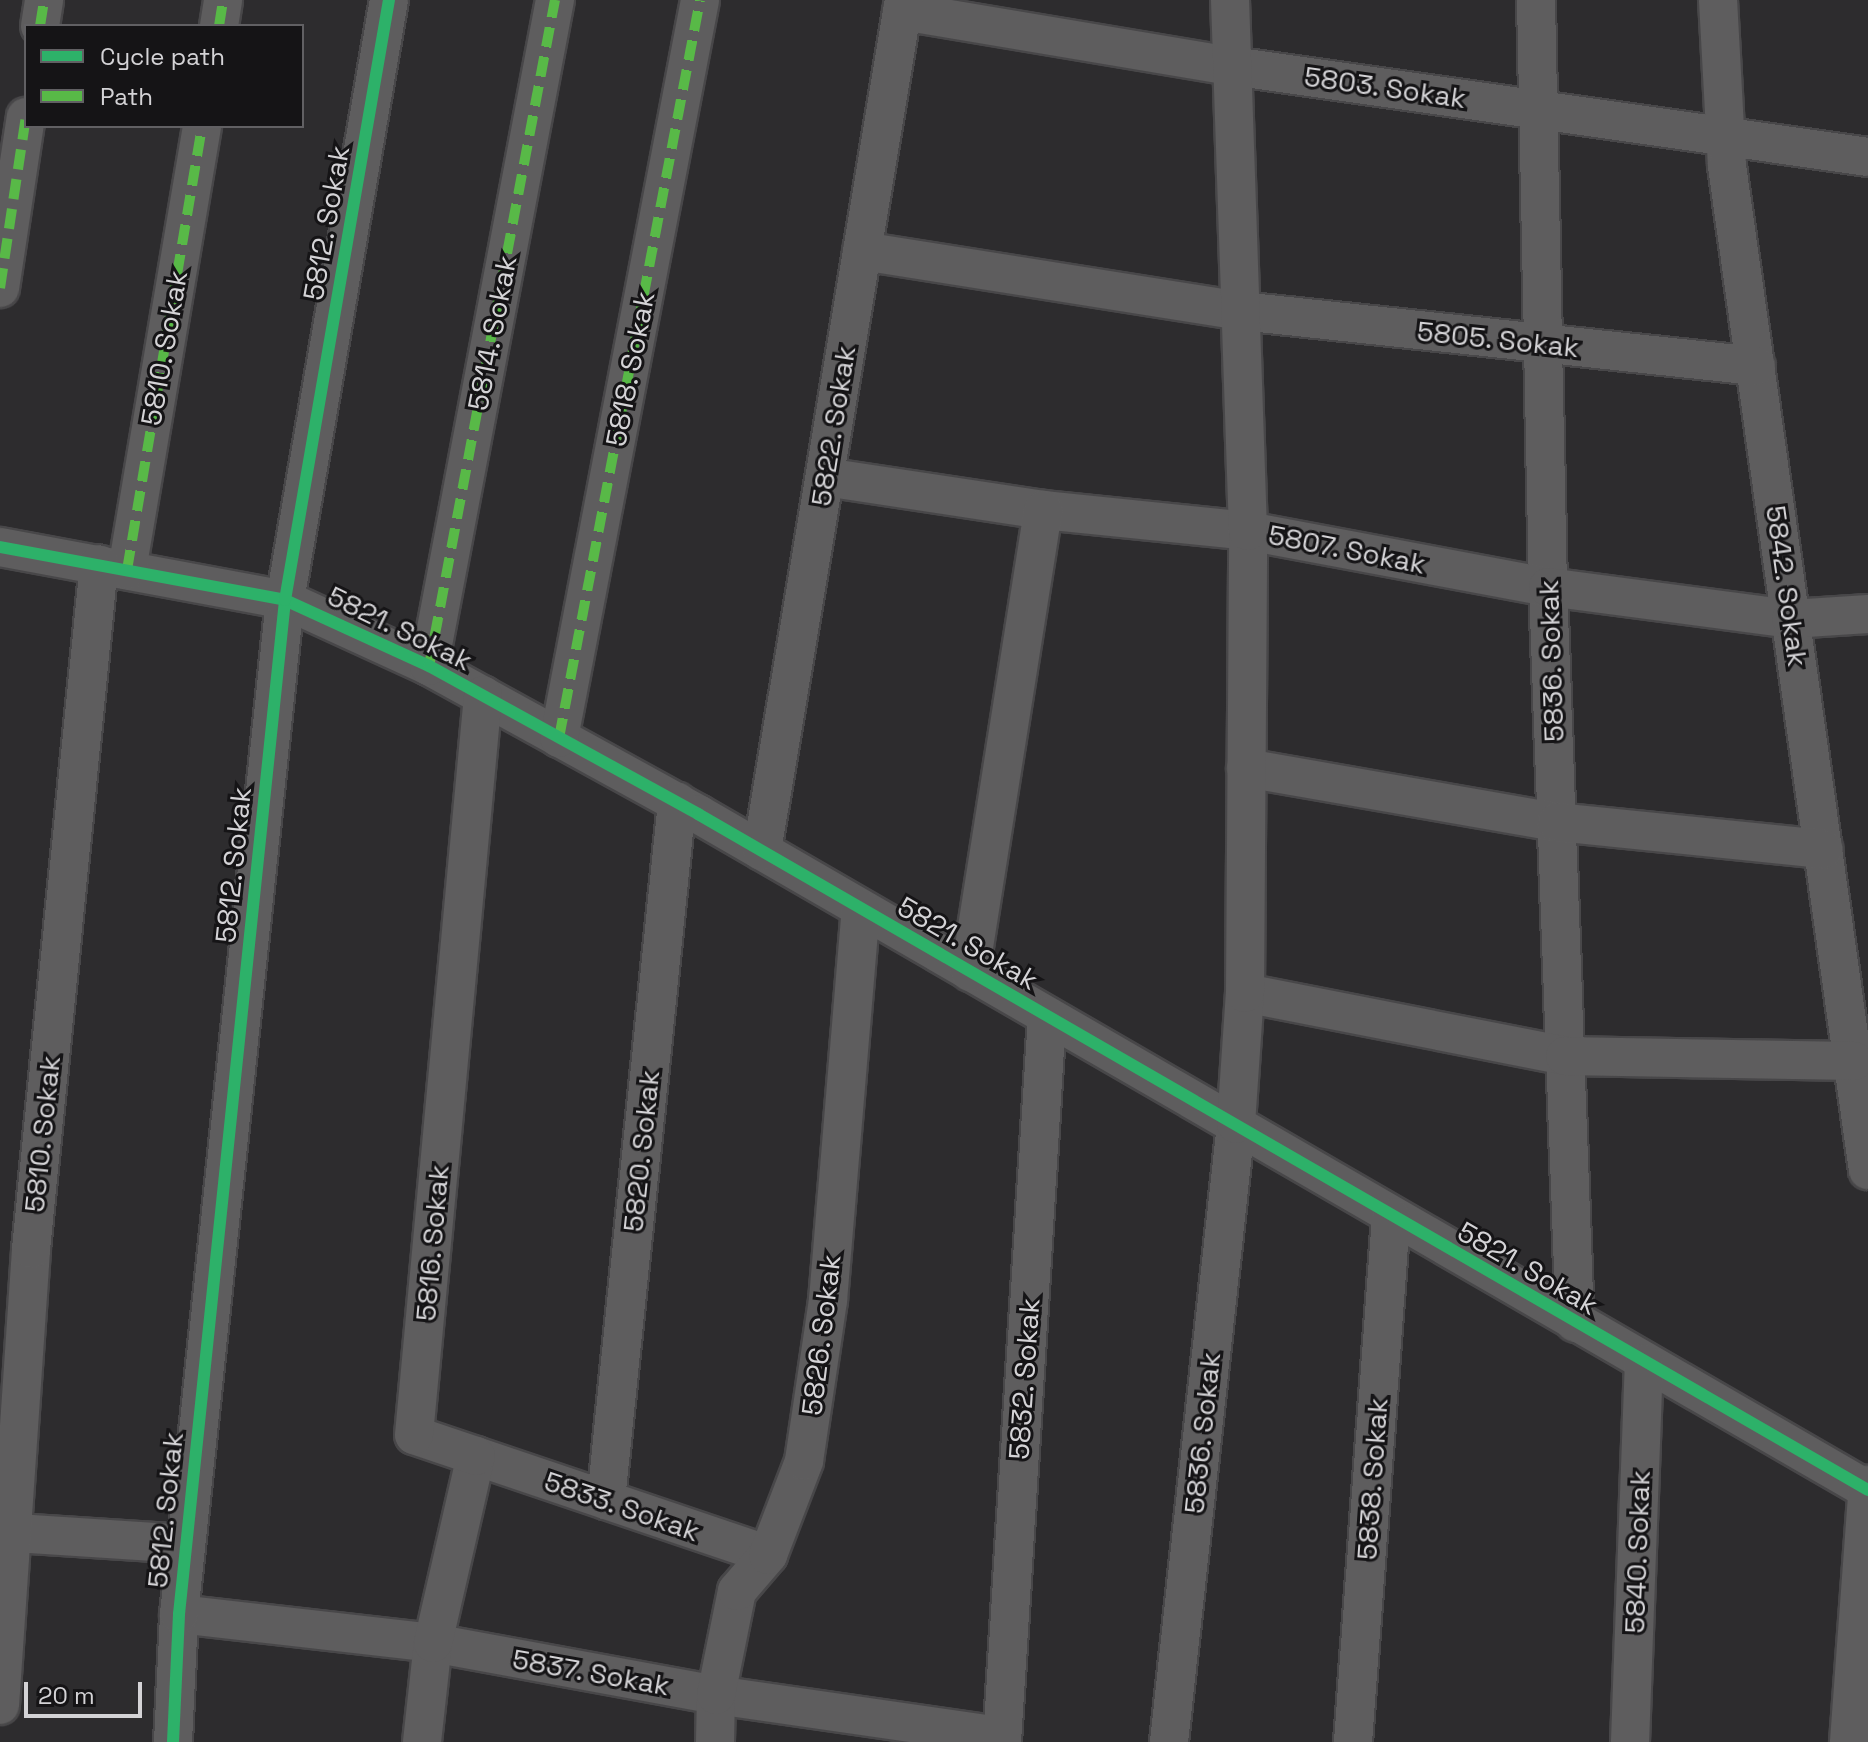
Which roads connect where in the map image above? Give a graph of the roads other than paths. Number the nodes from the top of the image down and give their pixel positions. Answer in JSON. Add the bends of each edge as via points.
{"nodes":[{"id":1,"x":44,"y":0,"type":"edge"},
{"id":2,"x":223,"y":0,"type":"edge"},
{"id":3,"x":389,"y":0,"type":"edge"},
{"id":4,"x":555,"y":0,"type":"edge"},
{"id":5,"x":700,"y":0,"type":"edge"},
{"id":6,"x":1230,"y":0,"type":"edge"},
{"id":7,"x":1536,"y":0,"type":"edge"},
{"id":8,"x":1718,"y":0,"type":"edge"},
{"id":9,"x":903,"y":5,"type":"edge"},
{"id":10,"x":40,"y":24,"type":"edge"},
{"id":11,"x":219,"y":24,"type":"edge"},
{"id":12,"x":1232,"y":66,"type":"junction"},
{"id":13,"x":1538,"y":110,"type":"junction"},
{"id":14,"x":24,"y":128,"type":"edge"},
{"id":15,"x":202,"y":128,"type":"edge"},
{"id":16,"x":1725,"y":134,"type":"junction"},
{"id":17,"x":1868,"y":157,"type":"edge"},
{"id":18,"x":862,"y":251,"type":"junction"},
{"id":19,"x":0,"y":288,"type":"edge"},
{"id":20,"x":1241,"y":311,"type":"junction"},
{"id":21,"x":1543,"y":343,"type":"junction"},
{"id":22,"x":1756,"y":366,"type":"junction"},
{"id":23,"x":825,"y":477,"type":"junction"},
{"id":24,"x":1043,"y":510,"type":"junction"},
{"id":25,"x":1248,"y":531,"type":"junction"},
{"id":26,"x":0,"y":547,"type":"edge"},
{"id":27,"x":113,"y":567,"type":"junction"},
{"id":28,"x":1548,"y":587,"type":"junction"},
{"id":29,"x":285,"y":600,"type":"junction"},
{"id":30,"x":1868,"y":614,"type":"edge"},
{"id":31,"x":1791,"y":619,"type":"junction"},
{"id":32,"x":429,"y":666,"type":"junction"},
{"id":33,"x":483,"y":695,"type":"junction"},
{"id":34,"x":559,"y":738,"type":"junction"},
{"id":35,"x":1246,"y":768,"type":"junction"},
{"id":36,"x":677,"y":802,"type":"junction"},
{"id":37,"x":1557,"y":822,"type":"junction"},
{"id":38,"x":1824,"y":849,"type":"junction"},
{"id":39,"x":762,"y":851,"type":"junction"},
{"id":40,"x":861,"y":909,"type":"junction"},
{"id":41,"x":970,"y":972,"type":"junction"},
{"id":42,"x":1245,"y":993,"type":"junction"},
{"id":43,"x":1047,"y":1016,"type":"junction"},
{"id":44,"x":1565,"y":1056,"type":"junction"},
{"id":45,"x":1854,"y":1061,"type":"junction"},
{"id":46,"x":1236,"y":1124,"type":"junction"},
{"id":47,"x":1865,"y":1125,"type":"edge"},
{"id":48,"x":1868,"y":1170,"type":"edge"},
{"id":49,"x":1391,"y":1217,"type":"junction"},
{"id":50,"x":1575,"y":1323,"type":"junction"},
{"id":51,"x":1644,"y":1363,"type":"junction"},
{"id":52,"x":476,"y":1456,"type":"junction"},
{"id":53,"x":1867,"y":1489,"type":"edge"},
{"id":54,"x":606,"y":1500,"type":"junction"},
{"id":55,"x":6,"y":1533,"type":"edge"},
{"id":56,"x":186,"y":1544,"type":"junction"},
{"id":57,"x":768,"y":1555,"type":"junction"},
{"id":58,"x":179,"y":1614,"type":"junction"},
{"id":59,"x":433,"y":1643,"type":"junction"},
{"id":60,"x":716,"y":1695,"type":"junction"},
{"id":61,"x":0,"y":1705,"type":"edge"},
{"id":62,"x":1002,"y":1739,"type":"edge"},
{"id":63,"x":173,"y":1742,"type":"edge"},
{"id":64,"x":422,"y":1742,"type":"edge"},
{"id":65,"x":715,"y":1742,"type":"edge"},
{"id":66,"x":1169,"y":1742,"type":"edge"},
{"id":67,"x":1353,"y":1742,"type":"edge"},
{"id":68,"x":1630,"y":1742,"type":"edge"},
{"id":69,"x":1849,"y":1742,"type":"edge"}],
"edges":[{"from":1,"to":10,"type":"street"},
{"from":2,"to":11,"type":"street"},
{"from":3,"to":29,"type":"street","name":"5812. Sokak"},
{"from":4,"to":32,"type":"street","name":"5814. Sokak"},
{"from":5,"to":34,"type":"street","name":"5818. Sokak"},
{"from":6,"to":12,"type":"street","name":"5836. Sokak"},
{"from":7,"to":13,"type":"street","name":"5836. Sokak"},
{"from":8,"to":16,"type":"street","name":"5842. Sokak"},
{"from":9,"to":12,"type":"street","name":"5803. Sokak"},
{"from":9,"to":18,"type":"street","name":"5822. Sokak"},
{"from":12,"to":13,"type":"street","name":"5803. Sokak"},
{"from":12,"to":20,"type":"street","name":"5836. Sokak"},
{"from":13,"to":16,"type":"street","name":"5803. Sokak"},
{"from":13,"to":21,"type":"street","name":"5836. Sokak"},
{"from":14,"to":19,"type":"street"},
{"from":15,"to":27,"type":"street","name":"5810. Sokak"},
{"from":16,"to":17,"type":"street","name":"5803. Sokak"},
{"from":16,"to":22,"type":"street","name":"5842. Sokak"},
{"from":18,"to":20,"type":"street","name":"5805. Sokak"},
{"from":18,"to":23,"type":"street","name":"5822. Sokak"},
{"from":20,"to":21,"type":"street","name":"5805. Sokak"},
{"from":20,"to":25,"type":"street","name":"5836. Sokak"},
{"from":21,"to":22,"type":"street","name":"5805. Sokak"},
{"from":21,"to":28,"type":"street","name":"5836. Sokak"},
{"from":22,"to":31,"type":"street","name":"5842. Sokak"},
{"from":23,"to":24,"type":"street","name":"5807. Sokak"},
{"from":23,"to":39,"type":"street","name":"5822. Sokak"},
{"from":24,"to":25,"type":"street","name":"5807. Sokak"},
{"from":24,"to":41,"type":"street"},
{"from":25,"to":28,"type":"street","name":"5807. Sokak"},
{"from":25,"to":35,"type":"street","name":"5836. Sokak"},
{"from":26,"to":27,"type":"street","name":"5821. Sokak"},
{"from":27,"to":29,"type":"street","name":"5821. Sokak"},
{"from":27,"to":55,"type":"street","name":"5810. Sokak","via":[[31,1249]]},
{"from":28,"to":31,"type":"street","name":"5807. Sokak"},
{"from":28,"to":37,"type":"street","name":"5836. Sokak"},
{"from":29,"to":32,"type":"street","name":"5821. Sokak"},
{"from":29,"to":56,"type":"street","name":"5812. Sokak"},
{"from":30,"to":31,"type":"street","name":"5807. Sokak"},
{"from":31,"to":38,"type":"street","name":"5842. Sokak"},
{"from":32,"to":33,"type":"street","name":"5821. Sokak"},
{"from":33,"to":34,"type":"street","name":"5821. Sokak"},
{"from":33,"to":52,"type":"street","name":"5816. Sokak","via":[[414,1435]]},
{"from":34,"to":36,"type":"street","name":"5821. Sokak"},
{"from":35,"to":37,"type":"street"},
{"from":35,"to":42,"type":"street","name":"5836. Sokak"},
{"from":36,"to":39,"type":"street","name":"5821. Sokak"},
{"from":36,"to":54,"type":"street","name":"5820. Sokak"},
{"from":37,"to":38,"type":"street"},
{"from":37,"to":44,"type":"street","name":"5836. Sokak"},
{"from":38,"to":45,"type":"street","name":"5842. Sokak"},
{"from":39,"to":40,"type":"street","name":"5821. Sokak"},
{"from":40,"to":41,"type":"street","name":"5821. Sokak"},
{"from":40,"to":57,"type":"street","name":"5826. Sokak","via":[[828,1300],[804,1461]]},
{"from":41,"to":43,"type":"street","name":"5821. Sokak"},
{"from":42,"to":44,"type":"street"},
{"from":42,"to":46,"type":"street","name":"5836. Sokak"},
{"from":43,"to":46,"type":"street","name":"5821. Sokak"},
{"from":43,"to":62,"type":"street","name":"5832. Sokak"},
{"from":44,"to":45,"type":"street"},
{"from":44,"to":50,"type":"street","name":"5836. Sokak"},
{"from":45,"to":47,"type":"street","name":"5842. Sokak"},
{"from":46,"to":49,"type":"street","name":"5821. Sokak"},
{"from":46,"to":66,"type":"street","name":"5836. Sokak"},
{"from":47,"to":48,"type":"street","name":"5842. Sokak"},
{"from":49,"to":50,"type":"street","name":"5821. Sokak"},
{"from":49,"to":67,"type":"street","name":"5838. Sokak"},
{"from":50,"to":51,"type":"street","name":"5821. Sokak"},
{"from":51,"to":53,"type":"street","name":"5821. Sokak"},
{"from":51,"to":68,"type":"street","name":"5840. Sokak"},
{"from":52,"to":54,"type":"street","name":"5833. Sokak"},
{"from":52,"to":59,"type":"street"},
{"from":53,"to":69,"type":"street"},
{"from":54,"to":57,"type":"street","name":"5833. Sokak"},
{"from":55,"to":56,"type":"street"},
{"from":55,"to":61,"type":"street","name":"5810. Sokak"},
{"from":56,"to":58,"type":"street","name":"5812. Sokak"},
{"from":57,"to":60,"type":"street","name":"5826. Sokak","via":[[737,1591]]},
{"from":58,"to":59,"type":"street","name":"5837. Sokak"},
{"from":58,"to":63,"type":"street","name":"5812. Sokak"},
{"from":59,"to":60,"type":"street","name":"5837. Sokak"},
{"from":59,"to":64,"type":"street"},
{"from":60,"to":62,"type":"street","name":"5837. Sokak"},
{"from":60,"to":65,"type":"street","name":"5826. Sokak"}]}
